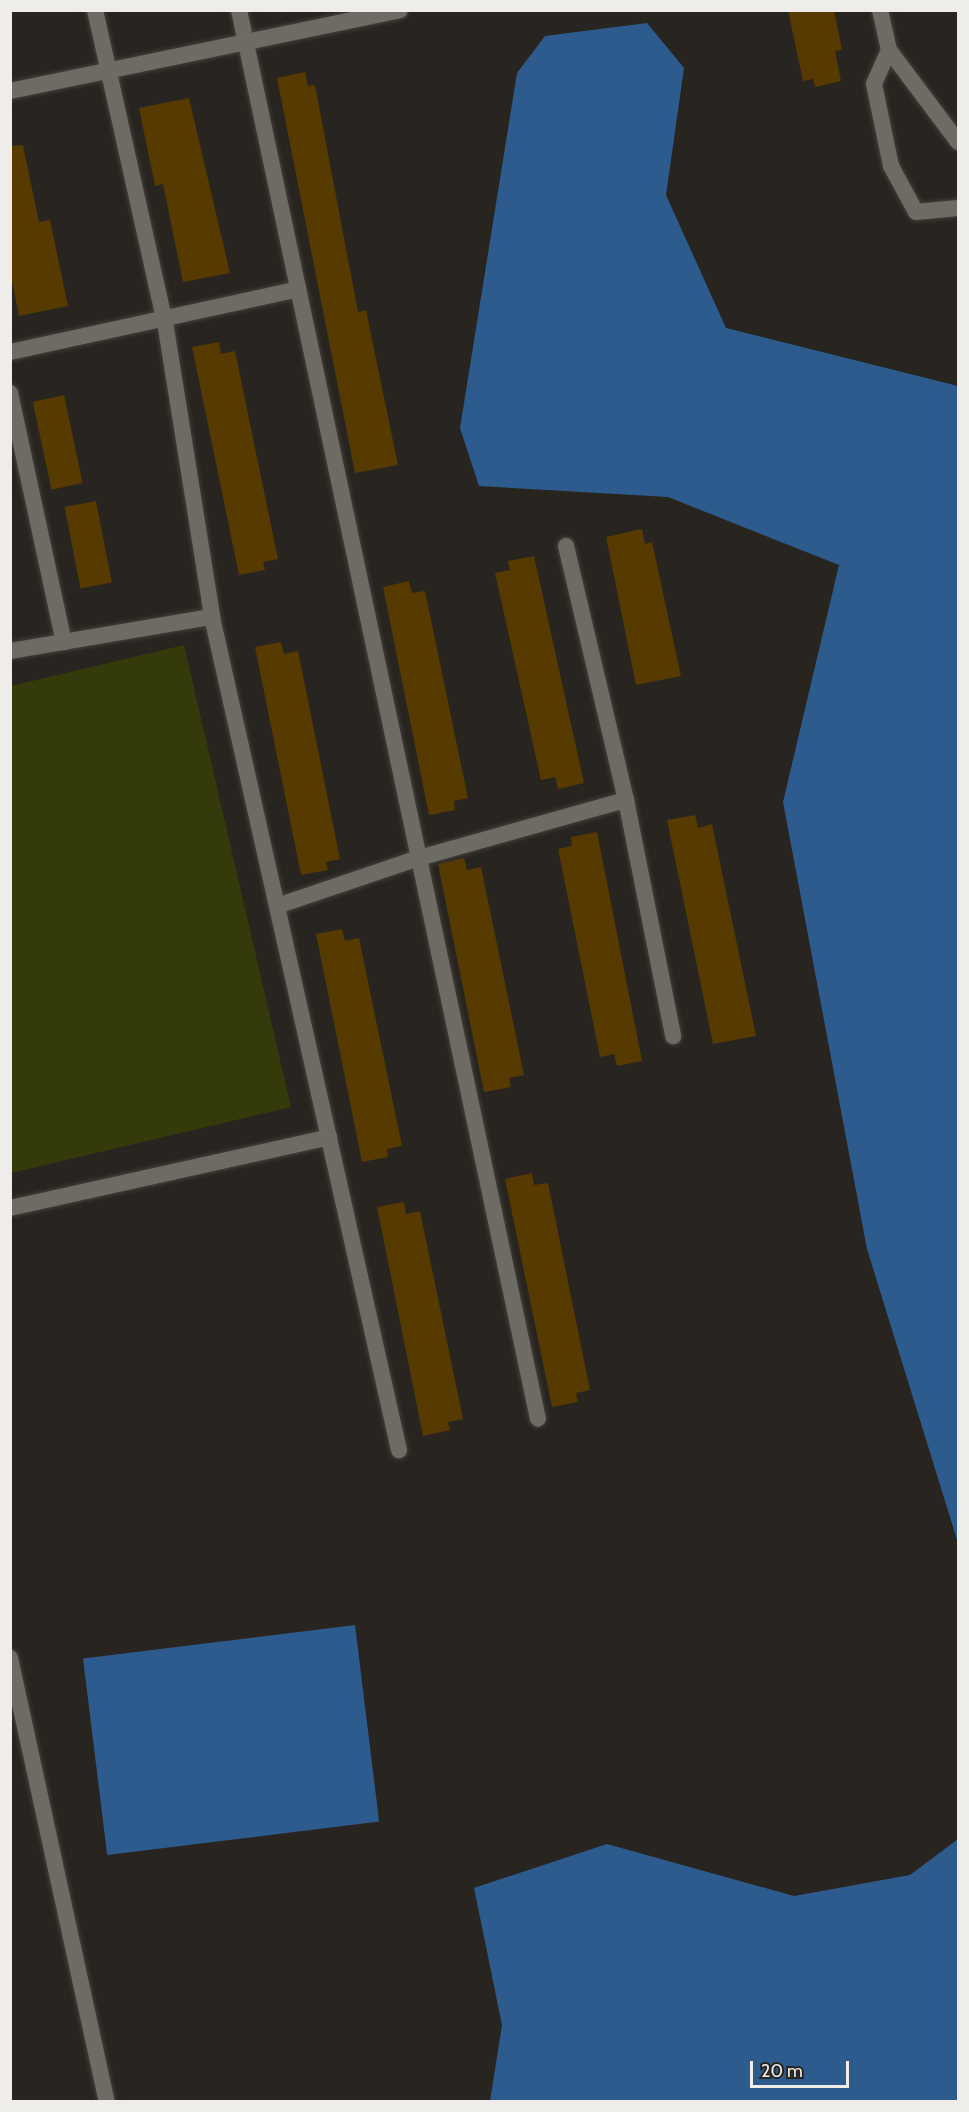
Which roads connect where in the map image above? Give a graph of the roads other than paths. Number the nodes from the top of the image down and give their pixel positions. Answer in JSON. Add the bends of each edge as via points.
{"nodes":[{"id":1,"x":95,"y":10,"type":"edge"},
{"id":2,"x":239,"y":10,"type":"edge"},
{"id":3,"x":400,"y":10,"type":"edge"},
{"id":4,"x":880,"y":10,"type":"edge"},
{"id":5,"x":246,"y":42,"type":"junction"},
{"id":6,"x":889,"y":50,"type":"junction"},
{"id":7,"x":106,"y":71,"type":"junction"},
{"id":8,"x":10,"y":91,"type":"edge"},
{"id":9,"x":958,"y":142,"type":"edge"},
{"id":10,"x":958,"y":208,"type":"edge"},
{"id":11,"x":298,"y":290,"type":"junction"},
{"id":12,"x":165,"y":322,"type":"junction"},
{"id":13,"x":10,"y":352,"type":"edge"},
{"id":14,"x":10,"y":393,"type":"edge"},
{"id":15,"x":566,"y":546,"type":"dead end"},
{"id":16,"x":212,"y":617,"type":"junction"},
{"id":17,"x":64,"y":642,"type":"junction"},
{"id":18,"x":10,"y":651,"type":"edge"},
{"id":19,"x":626,"y":800,"type":"junction"},
{"id":20,"x":419,"y":858,"type":"junction"},
{"id":21,"x":277,"y":906,"type":"junction"},
{"id":22,"x":673,"y":1036,"type":"dead end"},
{"id":23,"x":328,"y":1137,"type":"junction"},
{"id":24,"x":10,"y":1208,"type":"edge"},
{"id":25,"x":538,"y":1419,"type":"dead end"},
{"id":26,"x":399,"y":1450,"type":"dead end"},
{"id":27,"x":10,"y":1658,"type":"edge"},
{"id":28,"x":106,"y":2102,"type":"edge"}],
"edges":[{"from":1,"to":7,"type":"street"},
{"from":2,"to":5,"type":"street"},
{"from":3,"to":5,"type":"street"},
{"from":4,"to":6,"type":"street"},
{"from":5,"to":7,"type":"street"},
{"from":5,"to":11,"type":"street"},
{"from":6,"to":9,"type":"street"},
{"from":6,"to":10,"type":"street","via":[[874,84],[891,166],[916,212]]},
{"from":7,"to":8,"type":"street"},
{"from":7,"to":12,"type":"street"},
{"from":11,"to":12,"type":"street"},
{"from":11,"to":20,"type":"street"},
{"from":12,"to":13,"type":"street"},
{"from":12,"to":16,"type":"street"},
{"from":14,"to":17,"type":"street"},
{"from":15,"to":19,"type":"street"},
{"from":16,"to":17,"type":"street"},
{"from":16,"to":21,"type":"street"},
{"from":17,"to":18,"type":"street"},
{"from":19,"to":20,"type":"street"},
{"from":19,"to":22,"type":"street"},
{"from":20,"to":21,"type":"street"},
{"from":20,"to":25,"type":"street"},
{"from":21,"to":23,"type":"street"},
{"from":23,"to":24,"type":"street"},
{"from":23,"to":26,"type":"street"},
{"from":27,"to":28,"type":"street"}]}
